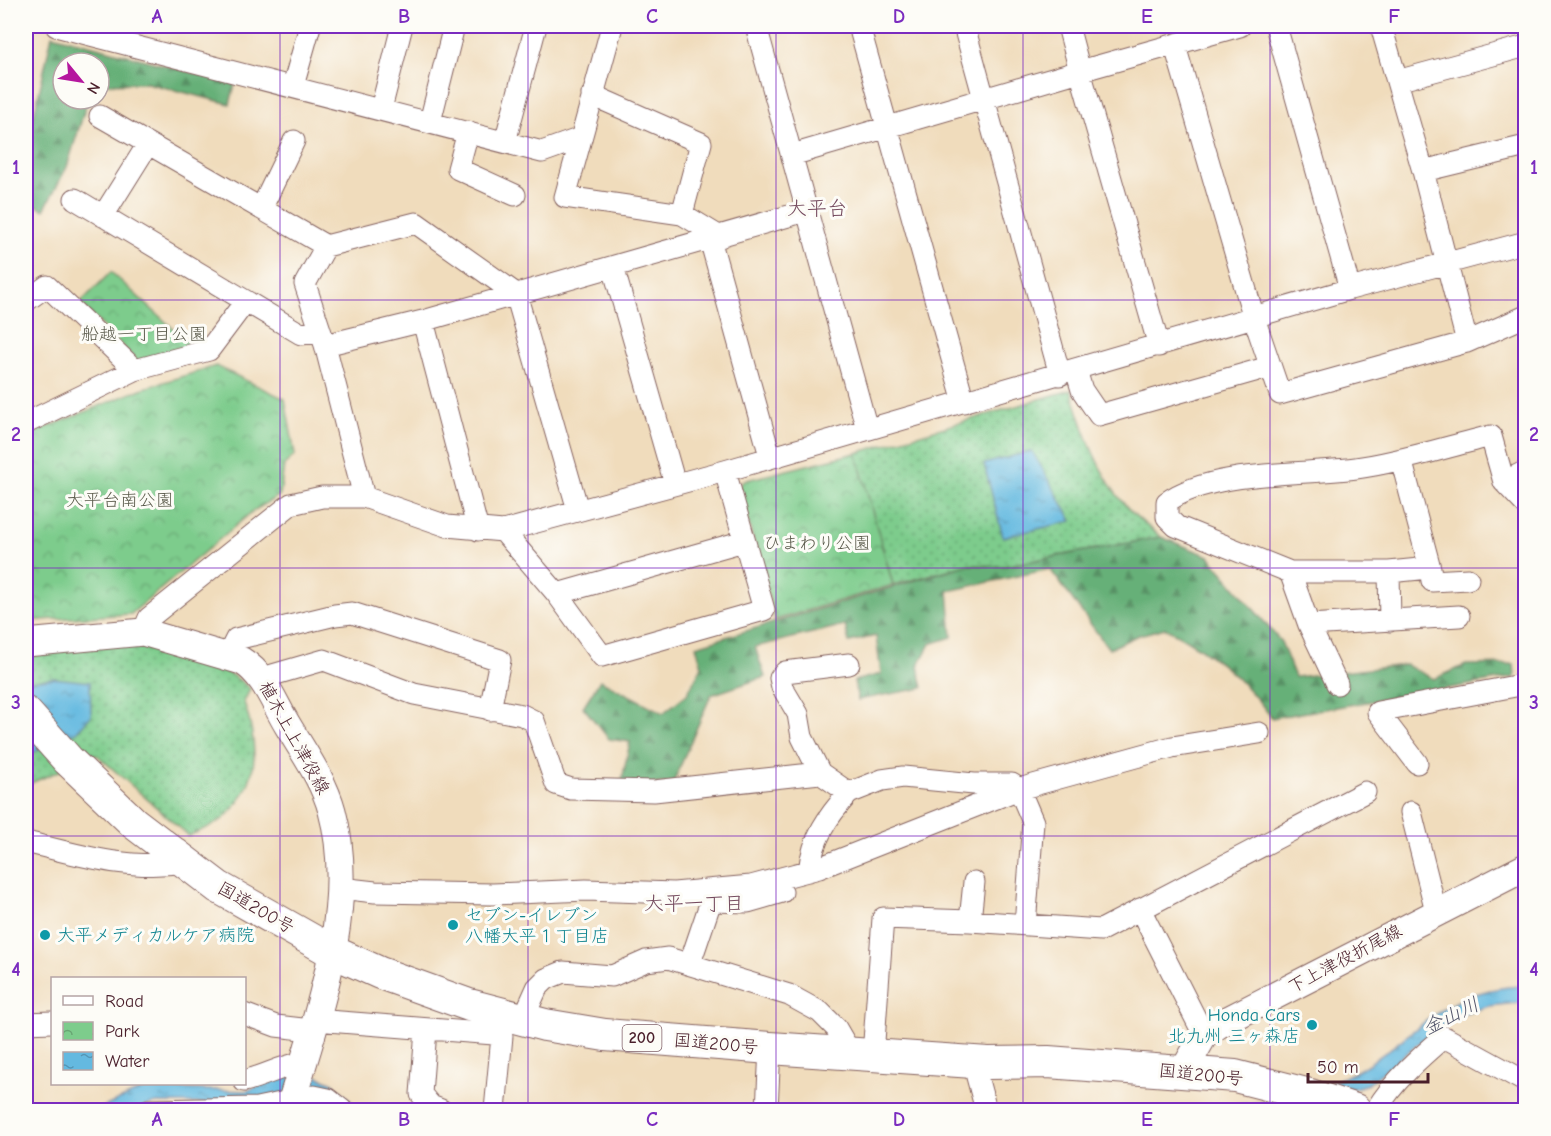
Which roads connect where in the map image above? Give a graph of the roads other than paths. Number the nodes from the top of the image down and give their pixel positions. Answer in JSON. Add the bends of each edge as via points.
{"nodes":[{"id":1,"x":56,"y":26,"type":"edge"},
{"id":2,"x":310,"y":26,"type":"edge"},
{"id":3,"x":402,"y":26,"type":"edge"},
{"id":4,"x":454,"y":26,"type":"edge"},
{"id":5,"x":537,"y":26,"type":"edge"},
{"id":6,"x":612,"y":26,"type":"edge"},
{"id":7,"x":756,"y":26,"type":"edge"},
{"id":8,"x":859,"y":26,"type":"edge"},
{"id":9,"x":964,"y":26,"type":"edge"},
{"id":10,"x":1068,"y":26,"type":"edge"},
{"id":11,"x":1240,"y":26,"type":"edge"},
{"id":12,"x":1276,"y":26,"type":"edge"},
{"id":13,"x":1381,"y":26,"type":"edge"},
{"id":14,"x":92,"y":30,"type":"edge"},
{"id":15,"x":1175,"y":46,"type":"junction"},
{"id":16,"x":1526,"y":46,"type":"edge"},
{"id":17,"x":1080,"y":71,"type":"junction"},
{"id":18,"x":1397,"y":81,"type":"junction"},
{"id":19,"x":293,"y":86,"type":"junction"},
{"id":20,"x":592,"y":95,"type":"junction"},
{"id":21,"x":984,"y":100,"type":"junction"},
{"id":22,"x":381,"y":109,"type":"junction"},
{"id":23,"x":100,"y":116,"type":"dead end"},
{"id":24,"x":430,"y":122,"type":"junction"},
{"id":25,"x":887,"y":127,"type":"junction"},
{"id":26,"x":468,"y":132,"type":"junction"},
{"id":27,"x":581,"y":138,"type":"junction"},
{"id":28,"x":294,"y":141,"type":"dead end"},
{"id":29,"x":505,"y":142,"type":"junction"},
{"id":30,"x":148,"y":144,"type":"junction"},
{"id":31,"x":1526,"y":146,"type":"edge"},
{"id":32,"x":792,"y":155,"type":"junction"},
{"id":33,"x":1423,"y":171,"type":"junction"},
{"id":34,"x":515,"y":195,"type":"dead end"},
{"id":35,"x":75,"y":199,"type":"dead end"},
{"id":36,"x":262,"y":207,"type":"junction"},
{"id":37,"x":806,"y":211,"type":"junction"},
{"id":38,"x":682,"y":214,"type":"junction"},
{"id":39,"x":103,"y":216,"type":"junction"},
{"id":40,"x":715,"y":238,"type":"junction"},
{"id":41,"x":1526,"y":242,"type":"edge"},
{"id":42,"x":326,"y":246,"type":"junction"},
{"id":43,"x":1447,"y":263,"type":"junction"},
{"id":44,"x":613,"y":267,"type":"junction"},
{"id":45,"x":1350,"y":290,"type":"junction"},
{"id":46,"x":516,"y":294,"type":"junction"},
{"id":47,"x":26,"y":301,"type":"edge"},
{"id":48,"x":245,"y":302,"type":"junction"},
{"id":49,"x":1526,"y":316,"type":"edge"},
{"id":50,"x":1254,"y":318,"type":"junction"},
{"id":51,"x":423,"y":321,"type":"junction"},
{"id":52,"x":323,"y":338,"type":"junction"},
{"id":53,"x":1467,"y":342,"type":"junction"},
{"id":54,"x":1159,"y":346,"type":"junction"},
{"id":55,"x":1269,"y":367,"type":"junction"},
{"id":56,"x":135,"y":370,"type":"junction"},
{"id":57,"x":1068,"y":373,"type":"junction"},
{"id":58,"x":964,"y":402,"type":"junction"},
{"id":59,"x":26,"y":423,"type":"edge"},
{"id":60,"x":867,"y":429,"type":"junction"},
{"id":61,"x":770,"y":456,"type":"junction"},
{"id":62,"x":1401,"y":459,"type":"junction"},
{"id":63,"x":725,"y":471,"type":"junction"},
{"id":64,"x":1526,"y":471,"type":"edge"},
{"id":65,"x":1504,"y":482,"type":"junction"},
{"id":66,"x":675,"y":484,"type":"junction"},
{"id":67,"x":364,"y":497,"type":"junction"},
{"id":68,"x":1526,"y":506,"type":"edge"},
{"id":69,"x":578,"y":510,"type":"junction"},
{"id":70,"x":478,"y":530,"type":"junction"},
{"id":71,"x":503,"y":531,"type":"junction"},
{"id":72,"x":744,"y":541,"type":"junction"},
{"id":73,"x":1430,"y":568,"type":"junction"},
{"id":74,"x":1290,"y":572,"type":"junction"},
{"id":75,"x":1389,"y":573,"type":"junction"},
{"id":76,"x":1468,"y":579,"type":"dead end"},
{"id":77,"x":557,"y":594,"type":"junction"},
{"id":78,"x":1460,"y":616,"type":"dead end"},
{"id":79,"x":1390,"y":621,"type":"junction"},
{"id":80,"x":1309,"y":625,"type":"junction"},
{"id":81,"x":142,"y":632,"type":"junction"},
{"id":82,"x":26,"y":643,"type":"edge"},
{"id":83,"x":227,"y":657,"type":"junction"},
{"id":84,"x":849,"y":664,"type":"dead end"},
{"id":85,"x":262,"y":678,"type":"junction"},
{"id":86,"x":1336,"y":684,"type":"dead end"},
{"id":87,"x":1526,"y":684,"type":"edge"},
{"id":88,"x":490,"y":710,"type":"junction"},
{"id":89,"x":26,"y":713,"type":"edge"},
{"id":90,"x":1259,"y":732,"type":"dead end"},
{"id":91,"x":1417,"y":763,"type":"dead end"},
{"id":92,"x":820,"y":772,"type":"junction"},
{"id":93,"x":1019,"y":789,"type":"junction"},
{"id":94,"x":1365,"y":792,"type":"dead end"},
{"id":95,"x":849,"y":793,"type":"junction"},
{"id":96,"x":1411,"y":812,"type":"dead end"},
{"id":97,"x":26,"y":842,"type":"edge"},
{"id":98,"x":184,"y":862,"type":"junction"},
{"id":99,"x":1526,"y":867,"type":"edge"},
{"id":100,"x":809,"y":871,"type":"junction"},
{"id":101,"x":786,"y":877,"type":"junction"},
{"id":102,"x":974,"y":882,"type":"dead end"},
{"id":103,"x":340,"y":888,"type":"junction"},
{"id":104,"x":1140,"y":909,"type":"junction"},
{"id":105,"x":1436,"y":911,"type":"junction"},
{"id":106,"x":970,"y":921,"type":"junction"},
{"id":107,"x":1025,"y":925,"type":"junction"},
{"id":108,"x":331,"y":951,"type":"junction"},
{"id":109,"x":690,"y":963,"type":"junction"},
{"id":110,"x":246,"y":1015,"type":"edge"},
{"id":111,"x":51,"y":1022,"type":"edge"},
{"id":112,"x":26,"y":1023,"type":"edge"},
{"id":113,"x":510,"y":1023,"type":"junction"},
{"id":114,"x":313,"y":1025,"type":"junction"},
{"id":115,"x":426,"y":1030,"type":"junction"},
{"id":116,"x":1204,"y":1035,"type":"junction"},
{"id":117,"x":770,"y":1048,"type":"junction"},
{"id":118,"x":862,"y":1054,"type":"junction"},
{"id":119,"x":973,"y":1062,"type":"junction"},
{"id":120,"x":1183,"y":1072,"type":"junction"},
{"id":121,"x":246,"y":1081,"type":"edge"},
{"id":122,"x":1526,"y":1082,"type":"edge"},
{"id":123,"x":296,"y":1087,"type":"edge"},
{"id":124,"x":1347,"y":1107,"type":"edge"},
{"id":125,"x":200,"y":1109,"type":"edge"},
{"id":126,"x":148,"y":1110,"type":"edge"},
{"id":127,"x":342,"y":1110,"type":"edge"},
{"id":128,"x":441,"y":1110,"type":"edge"},
{"id":129,"x":495,"y":1110,"type":"edge"},
{"id":130,"x":767,"y":1110,"type":"edge"},
{"id":131,"x":986,"y":1110,"type":"edge"},
{"id":132,"x":1376,"y":1110,"type":"edge"}],
"edges":[{"from":1,"to":14,"type":"street"},
{"from":2,"to":19,"type":"street"},
{"from":3,"to":22,"type":"street"},
{"from":4,"to":24,"type":"street"},
{"from":5,"to":29,"type":"street"},
{"from":6,"to":20,"type":"street"},
{"from":7,"to":32,"type":"street"},
{"from":8,"to":25,"type":"street"},
{"from":9,"to":21,"type":"street"},
{"from":10,"to":17,"type":"street"},
{"from":11,"to":15,"type":"street"},
{"from":12,"to":45,"type":"street"},
{"from":13,"to":18,"type":"street"},
{"from":14,"to":19,"type":"street"},
{"from":15,"to":17,"type":"street"},
{"from":15,"to":50,"type":"street"},
{"from":16,"to":18,"type":"street"},
{"from":17,"to":21,"type":"street"},
{"from":17,"to":54,"type":"street"},
{"from":18,"to":33,"type":"street"},
{"from":19,"to":22,"type":"street"},
{"from":20,"to":27,"type":"street"},
{"from":20,"to":38,"type":"street","via":[[701,143]]},
{"from":21,"to":25,"type":"street"},
{"from":21,"to":57,"type":"street"},
{"from":22,"to":24,"type":"street"},
{"from":23,"to":30,"type":"street"},
{"from":24,"to":26,"type":"street"},
{"from":25,"to":32,"type":"street"},
{"from":25,"to":58,"type":"street"},
{"from":26,"to":29,"type":"street"},
{"from":26,"to":34,"type":"street","via":[[458,169]]},
{"from":27,"to":29,"type":"street","via":[[542,152]]},
{"from":27,"to":38,"type":"street","via":[[565,197]]},
{"from":28,"to":36,"type":"street"},
{"from":30,"to":36,"type":"street"},
{"from":30,"to":39,"type":"street"},
{"from":31,"to":33,"type":"street"},
{"from":32,"to":37,"type":"street"},
{"from":33,"to":43,"type":"street"},
{"from":35,"to":39,"type":"street"},
{"from":36,"to":42,"type":"street"},
{"from":37,"to":40,"type":"street"},
{"from":37,"to":60,"type":"street"},
{"from":38,"to":40,"type":"street"},
{"from":39,"to":48,"type":"street"},
{"from":40,"to":44,"type":"street"},
{"from":40,"to":61,"type":"street"},
{"from":41,"to":43,"type":"street"},
{"from":42,"to":46,"type":"street","via":[[416,224]]},
{"from":42,"to":52,"type":"street","via":[[306,284]]},
{"from":43,"to":45,"type":"street"},
{"from":43,"to":53,"type":"street"},
{"from":44,"to":46,"type":"street"},
{"from":44,"to":66,"type":"street"},
{"from":45,"to":50,"type":"street"},
{"from":46,"to":51,"type":"street"},
{"from":46,"to":69,"type":"street"},
{"from":47,"to":56,"type":"street","via":[[47,286]]},
{"from":48,"to":52,"type":"street","via":[[301,334]]},
{"from":48,"to":56,"type":"street","via":[[209,350]]},
{"from":49,"to":53,"type":"street"},
{"from":50,"to":54,"type":"street"},
{"from":50,"to":55,"type":"street"},
{"from":51,"to":52,"type":"street"},
{"from":51,"to":70,"type":"street"},
{"from":52,"to":67,"type":"street"},
{"from":53,"to":55,"type":"street","via":[[1280,394]]},
{"from":54,"to":57,"type":"street"},
{"from":55,"to":57,"type":"street","via":[[1099,415]]},
{"from":56,"to":59,"type":"street"},
{"from":57,"to":58,"type":"street"},
{"from":58,"to":60,"type":"street"},
{"from":60,"to":61,"type":"street"},
{"from":61,"to":63,"type":"street"},
{"from":62,"to":65,"type":"street","via":[[1491,436]]},
{"from":62,"to":73,"type":"street"},
{"from":62,"to":74,"type":"street","via":[[1357,468],[1211,482],[1167,501],[1167,517],[1176,526]]},
{"from":63,"to":66,"type":"street"},
{"from":63,"to":72,"type":"street"},
{"from":64,"to":65,"type":"street"},
{"from":65,"to":68,"type":"street"},
{"from":66,"to":69,"type":"street"},
{"from":67,"to":70,"type":"street","via":[[447,526]]},
{"from":67,"to":81,"type":"street","via":[[322,497],[291,504],[149,618]]},
{"from":69,"to":71,"type":"street"},
{"from":70,"to":71,"type":"street"},
{"from":71,"to":77,"type":"street"},
{"from":72,"to":77,"type":"street"},
{"from":72,"to":77,"type":"street","via":[[764,610],[602,656]]},
{"from":73,"to":75,"type":"street"},
{"from":73,"to":76,"type":"street","via":[[1431,581]]},
{"from":74,"to":75,"type":"street"},
{"from":74,"to":80,"type":"street"},
{"from":75,"to":79,"type":"street"},
{"from":78,"to":79,"type":"street"},
{"from":79,"to":80,"type":"street"},
{"from":80,"to":86,"type":"street"},
{"from":81,"to":82,"type":"main road","name":"植木上上津役線"},
{"from":81,"to":83,"type":"main road","name":"植木上上津役線"},
{"from":83,"to":85,"type":"main road","name":"植木上上津役線","via":[[242,661]]},
{"from":83,"to":88,"type":"street","via":[[236,639],[352,613],[500,660]]},
{"from":84,"to":92,"type":"street","via":[[785,672],[780,678]]},
{"from":85,"to":88,"type":"street","via":[[324,660],[414,694]]},
{"from":85,"to":103,"type":"main road","name":"植木上上津役線","via":[[312,765],[332,809],[339,843]]},
{"from":87,"to":91,"type":"street","via":[[1378,712]]},
{"from":88,"to":92,"type":"street","via":[[534,721],[552,778],[556,784],[571,789],[654,792]]},
{"from":89,"to":98,"type":"highway","name":"国道200号","number":"200","via":[[134,823]]},
{"from":90,"to":93,"type":"street","via":[[1172,747]]},
{"from":92,"to":95,"type":"street"},
{"from":93,"to":95,"type":"street","via":[[1012,784],[903,777],[882,780]]},
{"from":93,"to":100,"type":"street"},
{"from":93,"to":107,"type":"street","via":[[1033,822]]},
{"from":94,"to":104,"type":"street"},
{"from":95,"to":100,"type":"street","via":[[819,833]]},
{"from":96,"to":105,"type":"street"},
{"from":97,"to":98,"type":"street","via":[[129,866],[157,867]]},
{"from":98,"to":108,"type":"highway","name":"国道200号","number":"200","via":[[218,887]]},
{"from":99,"to":105,"type":"main road","name":"下上津役折尾線"},
{"from":100,"to":101,"type":"street"},
{"from":101,"to":103,"type":"street","via":[[751,886],[674,893],[586,890],[482,894]]},
{"from":101,"to":109,"type":"street","via":[[782,892],[748,902],[711,901]]},
{"from":102,"to":106,"type":"street"},
{"from":103,"to":108,"type":"main road","name":"植木上上津役線"},
{"from":104,"to":107,"type":"street","via":[[1101,930]]},
{"from":104,"to":116,"type":"street"},
{"from":105,"to":116,"type":"main road","name":"下上津役折尾線"},
{"from":106,"to":107,"type":"street"},
{"from":106,"to":118,"type":"street","via":[[883,918]]},
{"from":108,"to":113,"type":"highway","name":"国道200号","number":"200"},
{"from":108,"to":114,"type":"main road","name":"植木上上津役線","via":[[329,972]]},
{"from":109,"to":113,"type":"street","via":[[668,958],[646,960],[612,976],[562,972],[546,979]]},
{"from":109,"to":118,"type":"street","via":[[789,995],[820,1012]]},
{"from":110,"to":114,"type":"street","via":[[276,1026]]},
{"from":111,"to":112,"type":"street"},
{"from":113,"to":115,"type":"street","via":[[494,1034]]},
{"from":113,"to":117,"type":"highway","name":"国道200号","number":"200"},
{"from":113,"to":129,"type":"street"},
{"from":114,"to":115,"type":"street"},
{"from":114,"to":123,"type":"main road","name":"植木上上津役線"},
{"from":115,"to":128,"type":"street","via":[[421,1094],[431,1106]]},
{"from":116,"to":120,"type":"main road"},
{"from":117,"to":118,"type":"highway","name":"国道200号","number":"200"},
{"from":117,"to":130,"type":"street"},
{"from":118,"to":119,"type":"highway","name":"国道200号","number":"200"},
{"from":119,"to":120,"type":"highway","name":"国道200号","number":"200","via":[[1048,1062]]},
{"from":119,"to":131,"type":"street"},
{"from":120,"to":124,"type":"highway","name":"国道200号","number":"200","via":[[1235,1076]]},
{"from":121,"to":123,"type":"street","via":[[266,1076],[281,1066]]},
{"from":122,"to":132,"type":"street","via":[[1444,1037],[1412,1065]]},
{"from":123,"to":125,"type":"street","via":[[256,1108]]},
{"from":123,"to":127,"type":"street","via":[[327,1099]]},
{"from":125,"to":126,"type":"street"}]}
